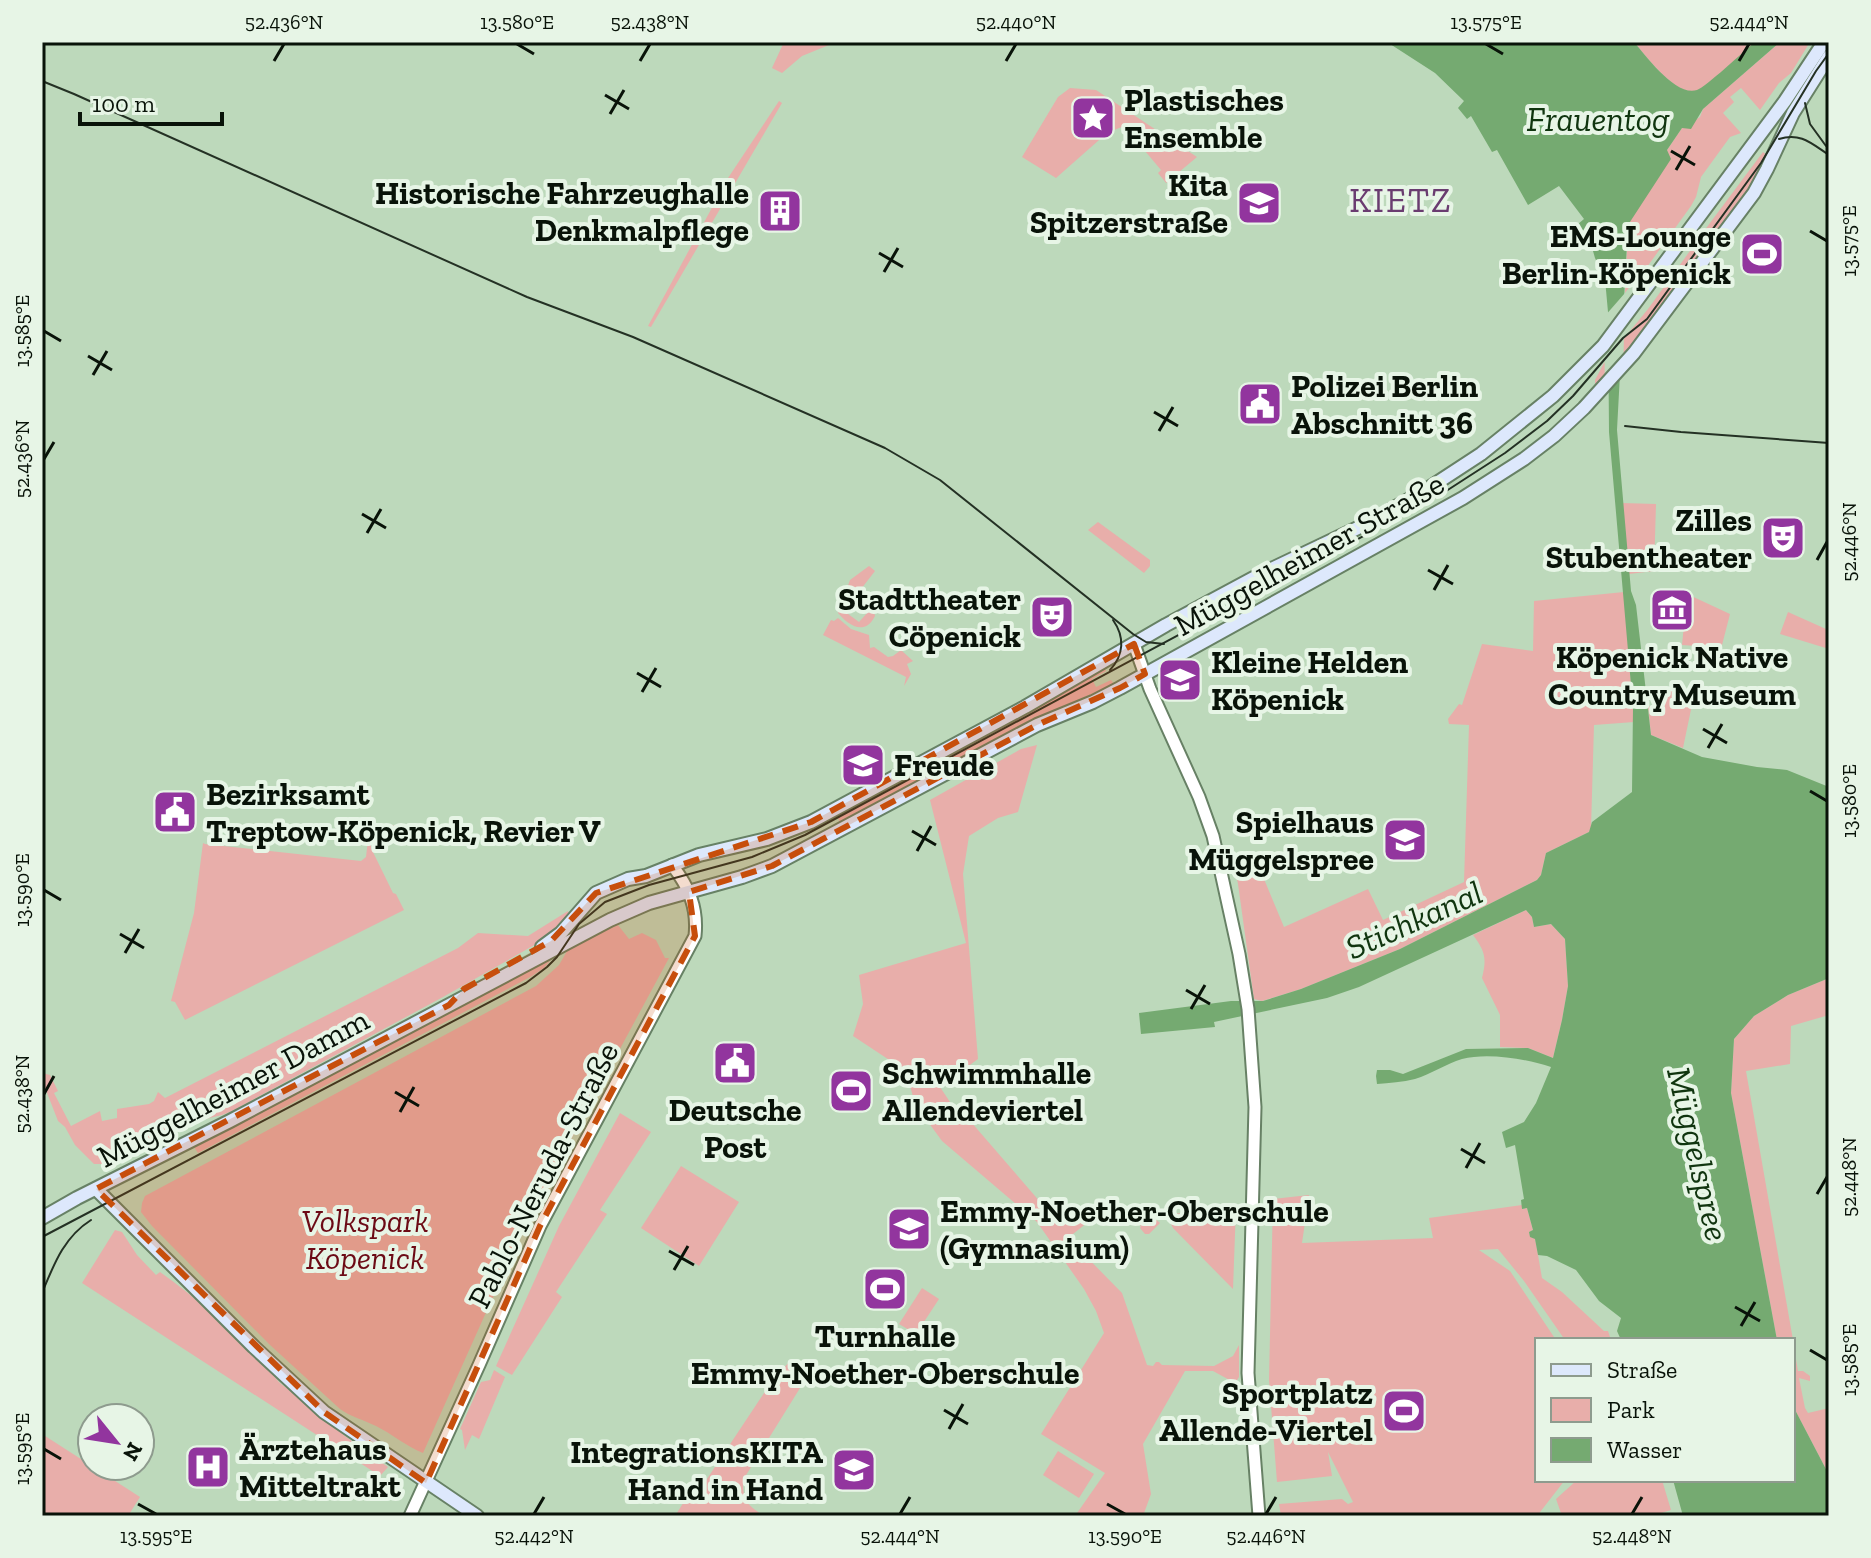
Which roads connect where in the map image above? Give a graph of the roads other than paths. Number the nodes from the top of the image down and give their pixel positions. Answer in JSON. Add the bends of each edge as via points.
{"nodes":[{"id":1,"x":1824,"y":42,"type":"edge"},
{"id":2,"x":1829,"y":56,"type":"edge"},
{"id":3,"x":1134,"y":644,"type":"junction"},
{"id":4,"x":1145,"y":674,"type":"junction"},
{"id":5,"x":672,"y":865,"type":"junction"},
{"id":6,"x":646,"y":876,"type":"joint"},
{"id":7,"x":689,"y":892,"type":"junction"},
{"id":8,"x":656,"y":901,"type":"joint"},
{"id":9,"x":449,"y":1005,"type":"junction"},
{"id":10,"x":96,"y":1189,"type":"junction"},
{"id":11,"x":42,"y":1218,"type":"edge"},
{"id":12,"x":426,"y":1483,"type":"junction"},
{"id":13,"x":410,"y":1516,"type":"edge"},
{"id":14,"x":477,"y":1516,"type":"edge"},
{"id":15,"x":1259,"y":1516,"type":"edge"}],
"edges":[{"from":1,"to":3,"type":"main road","name":"Müggelheimer Straße","via":[[1603,346],[1564,386],[1448,477]]},
{"from":2,"to":4,"type":"main road","name":"Müggelheimer Straße","via":[[1793,113],[1754,193],[1623,367],[1554,436],[1488,484]]},
{"from":3,"to":4,"type":"street"},
{"from":3,"to":5,"type":"main road","name":"Müggelheimer Straße","via":[[811,822]]},
{"from":4,"to":7,"type":"main road","name":"Müggelheimer Straße","via":[[1037,725],[772,866]]},
{"from":4,"to":15,"type":"street","via":[[1213,836],[1250,1034],[1255,1107],[1248,1364]]},
{"from":5,"to":6,"type":"main road","name":"Müggelheimer Straße"},
{"from":5,"to":7,"type":"street"},
{"from":6,"to":9,"type":"main road","name":"Müggelheimer Damm","via":[[596,893],[551,941],[464,989]]},
{"from":7,"to":8,"type":"main road","name":"Müggelheimer Straße"},
{"from":7,"to":12,"type":"street","name":"Pablo-Neruda-Straße","via":[[696,913],[695,936],[540,1226]]},
{"from":8,"to":9,"type":"main road","name":"Müggelheimer Damm"},
{"from":9,"to":10,"type":"main road","name":"Müggelheimer Damm"},
{"from":10,"to":11,"type":"main road","name":"Müggelheimer Damm"},
{"from":10,"to":12,"type":"main road","via":[[306,1396]]},
{"from":12,"to":13,"type":"street","name":"Pablo-Neruda-Straße"},
{"from":12,"to":14,"type":"main road"}]}
